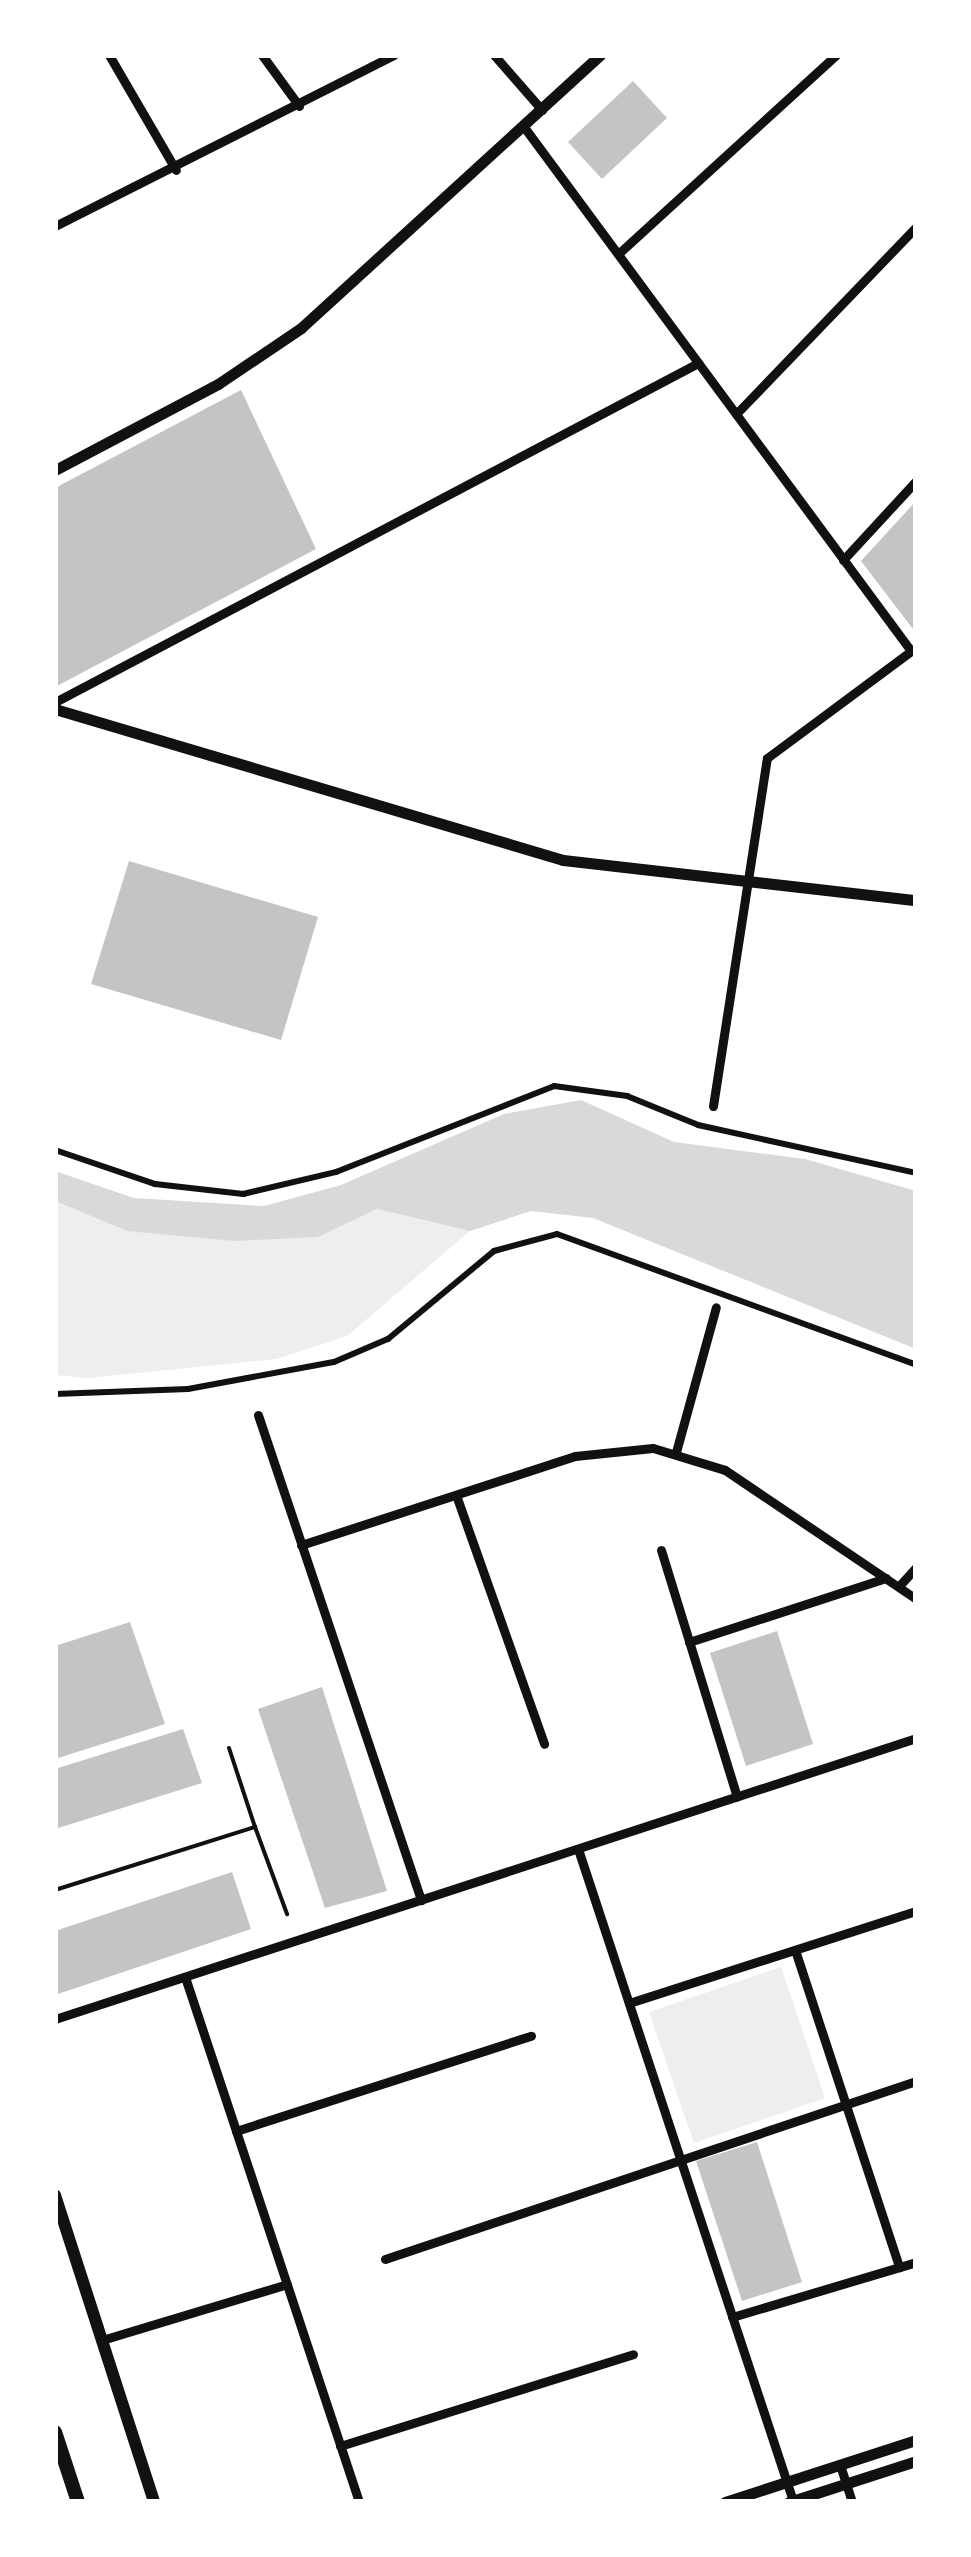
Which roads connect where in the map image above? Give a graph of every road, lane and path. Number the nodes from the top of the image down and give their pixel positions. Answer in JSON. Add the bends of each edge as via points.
{"nodes":[{"id":1,"x":109,"y":55,"type":"edge"},
{"id":2,"x":262,"y":55,"type":"edge"},
{"id":3,"x":394,"y":55,"type":"edge"},
{"id":4,"x":494,"y":55,"type":"edge"},
{"id":5,"x":600,"y":55,"type":"edge"},
{"id":6,"x":836,"y":55,"type":"edge"},
{"id":7,"x":299,"y":106,"type":"junction"},
{"id":8,"x":542,"y":110,"type":"junction"},
{"id":9,"x":524,"y":127,"type":"junction"},
{"id":10,"x":176,"y":170,"type":"junction"},
{"id":11,"x":55,"y":226,"type":"edge"},
{"id":12,"x":916,"y":228,"type":"edge"},
{"id":13,"x":618,"y":254,"type":"junction"},
{"id":14,"x":698,"y":363,"type":"junction"},
{"id":15,"x":736,"y":414,"type":"junction"},
{"id":16,"x":55,"y":470,"type":"edge"},
{"id":17,"x":916,"y":480,"type":"edge"},
{"id":18,"x":844,"y":560,"type":"junction"},
{"id":19,"x":914,"y":650,"type":"edge"},
{"id":20,"x":55,"y":706,"type":"edge"},
{"id":21,"x":743,"y":878,"type":"junction"},
{"id":22,"x":916,"y":900,"type":"edge"},
{"id":23,"x":713,"y":1106,"type":"dead end"},
{"id":24,"x":55,"y":1150,"type":"edge"},
{"id":25,"x":916,"y":1173,"type":"edge"},
{"id":26,"x":716,"y":1307,"type":"dead end"},
{"id":27,"x":916,"y":1365,"type":"edge"},
{"id":28,"x":55,"y":1394,"type":"edge"},
{"id":29,"x":258,"y":1415,"type":"dead end"},
{"id":30,"x":676,"y":1452,"type":"junction"},
{"id":31,"x":456,"y":1494,"type":"junction"},
{"id":32,"x":301,"y":1545,"type":"junction"},
{"id":33,"x":661,"y":1550,"type":"dead end"},
{"id":34,"x":916,"y":1567,"type":"edge"},
{"id":35,"x":886,"y":1578,"type":"junction"},
{"id":36,"x":900,"y":1586,"type":"junction"},
{"id":37,"x":916,"y":1599,"type":"edge"},
{"id":38,"x":689,"y":1642,"type":"junction"},
{"id":39,"x":916,"y":1738,"type":"edge"},
{"id":40,"x":544,"y":1744,"type":"dead end"},
{"id":41,"x":229,"y":1748,"type":"dead end"},
{"id":42,"x":736,"y":1797,"type":"junction"},
{"id":43,"x":256,"y":1826,"type":"junction"},
{"id":44,"x":578,"y":1849,"type":"junction"},
{"id":45,"x":55,"y":1890,"type":"edge"},
{"id":46,"x":420,"y":1900,"type":"junction"},
{"id":47,"x":916,"y":1911,"type":"edge"},
{"id":48,"x":287,"y":1914,"type":"dead end"},
{"id":49,"x":795,"y":1950,"type":"junction"},
{"id":50,"x":185,"y":1977,"type":"junction"},
{"id":51,"x":629,"y":2003,"type":"junction"},
{"id":52,"x":55,"y":2020,"type":"edge"},
{"id":53,"x":531,"y":2036,"type":"dead end"},
{"id":54,"x":916,"y":2081,"type":"edge"},
{"id":55,"x":848,"y":2104,"type":"junction"},
{"id":56,"x":236,"y":2131,"type":"junction"},
{"id":57,"x":680,"y":2158,"type":"junction"},
{"id":58,"x":55,"y":2195,"type":"edge"},
{"id":59,"x":384,"y":2259,"type":"dead end"},
{"id":60,"x":916,"y":2262,"type":"edge"},
{"id":61,"x":899,"y":2267,"type":"junction"},
{"id":62,"x":287,"y":2284,"type":"junction"},
{"id":63,"x":732,"y":2317,"type":"junction"},
{"id":64,"x":102,"y":2340,"type":"junction"},
{"id":65,"x":633,"y":2354,"type":"dead end"},
{"id":66,"x":55,"y":2432,"type":"edge"},
{"id":67,"x":916,"y":2440,"type":"edge"},
{"id":68,"x":340,"y":2446,"type":"junction"},
{"id":69,"x":916,"y":2461,"type":"edge"},
{"id":70,"x":840,"y":2465,"type":"junction"},
{"id":71,"x":787,"y":2482,"type":"junction"},
{"id":72,"x":846,"y":2484,"type":"junction"},
{"id":73,"x":791,"y":2501,"type":"edge"},
{"id":74,"x":78,"y":2502,"type":"edge"},
{"id":75,"x":154,"y":2502,"type":"edge"},
{"id":76,"x":358,"y":2502,"type":"edge"},
{"id":77,"x":725,"y":2502,"type":"edge"},
{"id":78,"x":852,"y":2502,"type":"edge"}],
"edges":[{"from":1,"to":10,"type":"street"},
{"from":2,"to":7,"type":"street"},
{"from":3,"to":7,"type":"street"},
{"from":4,"to":8,"type":"street"},
{"from":5,"to":8,"type":"main road"},
{"from":6,"to":13,"type":"street"},
{"from":7,"to":10,"type":"street"},
{"from":8,"to":9,"type":"main road"},
{"from":9,"to":13,"type":"street"},
{"from":9,"to":16,"type":"main road","via":[[301,328]]},
{"from":10,"to":11,"type":"street"},
{"from":12,"to":15,"type":"street"},
{"from":13,"to":14,"type":"street"},
{"from":14,"to":15,"type":"street"},
{"from":14,"to":20,"type":"street"},
{"from":15,"to":18,"type":"street"},
{"from":17,"to":18,"type":"street"},
{"from":18,"to":19,"type":"street"},
{"from":19,"to":21,"type":"street","via":[[776,744]]},
{"from":20,"to":21,"type":"main road","via":[[564,860]]},
{"from":21,"to":22,"type":"main road"},
{"from":21,"to":23,"type":"street"},
{"from":24,"to":25,"type":"street","via":[[197,1194],[258,1192],[336,1172],[554,1086],[627,1096],[698,1125]]},
{"from":26,"to":30,"type":"street"},
{"from":27,"to":28,"type":"street","via":[[557,1234],[494,1251],[388,1340],[334,1362],[188,1389]]},
{"from":29,"to":32,"type":"street"},
{"from":30,"to":31,"type":"street","via":[[574,1456]]},
{"from":30,"to":35,"type":"street","via":[[725,1470]]},
{"from":31,"to":32,"type":"street"},
{"from":31,"to":40,"type":"street"},
{"from":32,"to":46,"type":"street"},
{"from":33,"to":38,"type":"street"},
{"from":34,"to":36,"type":"street"},
{"from":35,"to":36,"type":"street"},
{"from":35,"to":38,"type":"street"},
{"from":36,"to":37,"type":"street"},
{"from":38,"to":42,"type":"street"},
{"from":39,"to":42,"type":"street"},
{"from":41,"to":43,"type":"lane"},
{"from":42,"to":44,"type":"street"},
{"from":43,"to":45,"type":"lane"},
{"from":43,"to":48,"type":"lane"},
{"from":44,"to":46,"type":"street"},
{"from":44,"to":51,"type":"street"},
{"from":46,"to":50,"type":"street"},
{"from":47,"to":49,"type":"street"},
{"from":49,"to":51,"type":"street"},
{"from":49,"to":55,"type":"street"},
{"from":50,"to":52,"type":"street"},
{"from":50,"to":56,"type":"street"},
{"from":51,"to":57,"type":"street"},
{"from":53,"to":56,"type":"street"},
{"from":54,"to":55,"type":"street"},
{"from":55,"to":57,"type":"street"},
{"from":55,"to":61,"type":"street"},
{"from":56,"to":62,"type":"street"},
{"from":57,"to":59,"type":"street"},
{"from":57,"to":63,"type":"street"},
{"from":58,"to":64,"type":"main road"},
{"from":60,"to":61,"type":"street"},
{"from":61,"to":63,"type":"street"},
{"from":62,"to":64,"type":"street"},
{"from":62,"to":68,"type":"street"},
{"from":63,"to":71,"type":"street"},
{"from":64,"to":75,"type":"main road"},
{"from":65,"to":68,"type":"street"},
{"from":66,"to":74,"type":"highway"},
{"from":67,"to":70,"type":"main road"},
{"from":68,"to":76,"type":"street"},
{"from":69,"to":72,"type":"main road"},
{"from":70,"to":71,"type":"main road"},
{"from":70,"to":72,"type":"street"},
{"from":71,"to":73,"type":"street"},
{"from":71,"to":77,"type":"main road"},
{"from":72,"to":73,"type":"main road"},
{"from":72,"to":78,"type":"street"}]}
